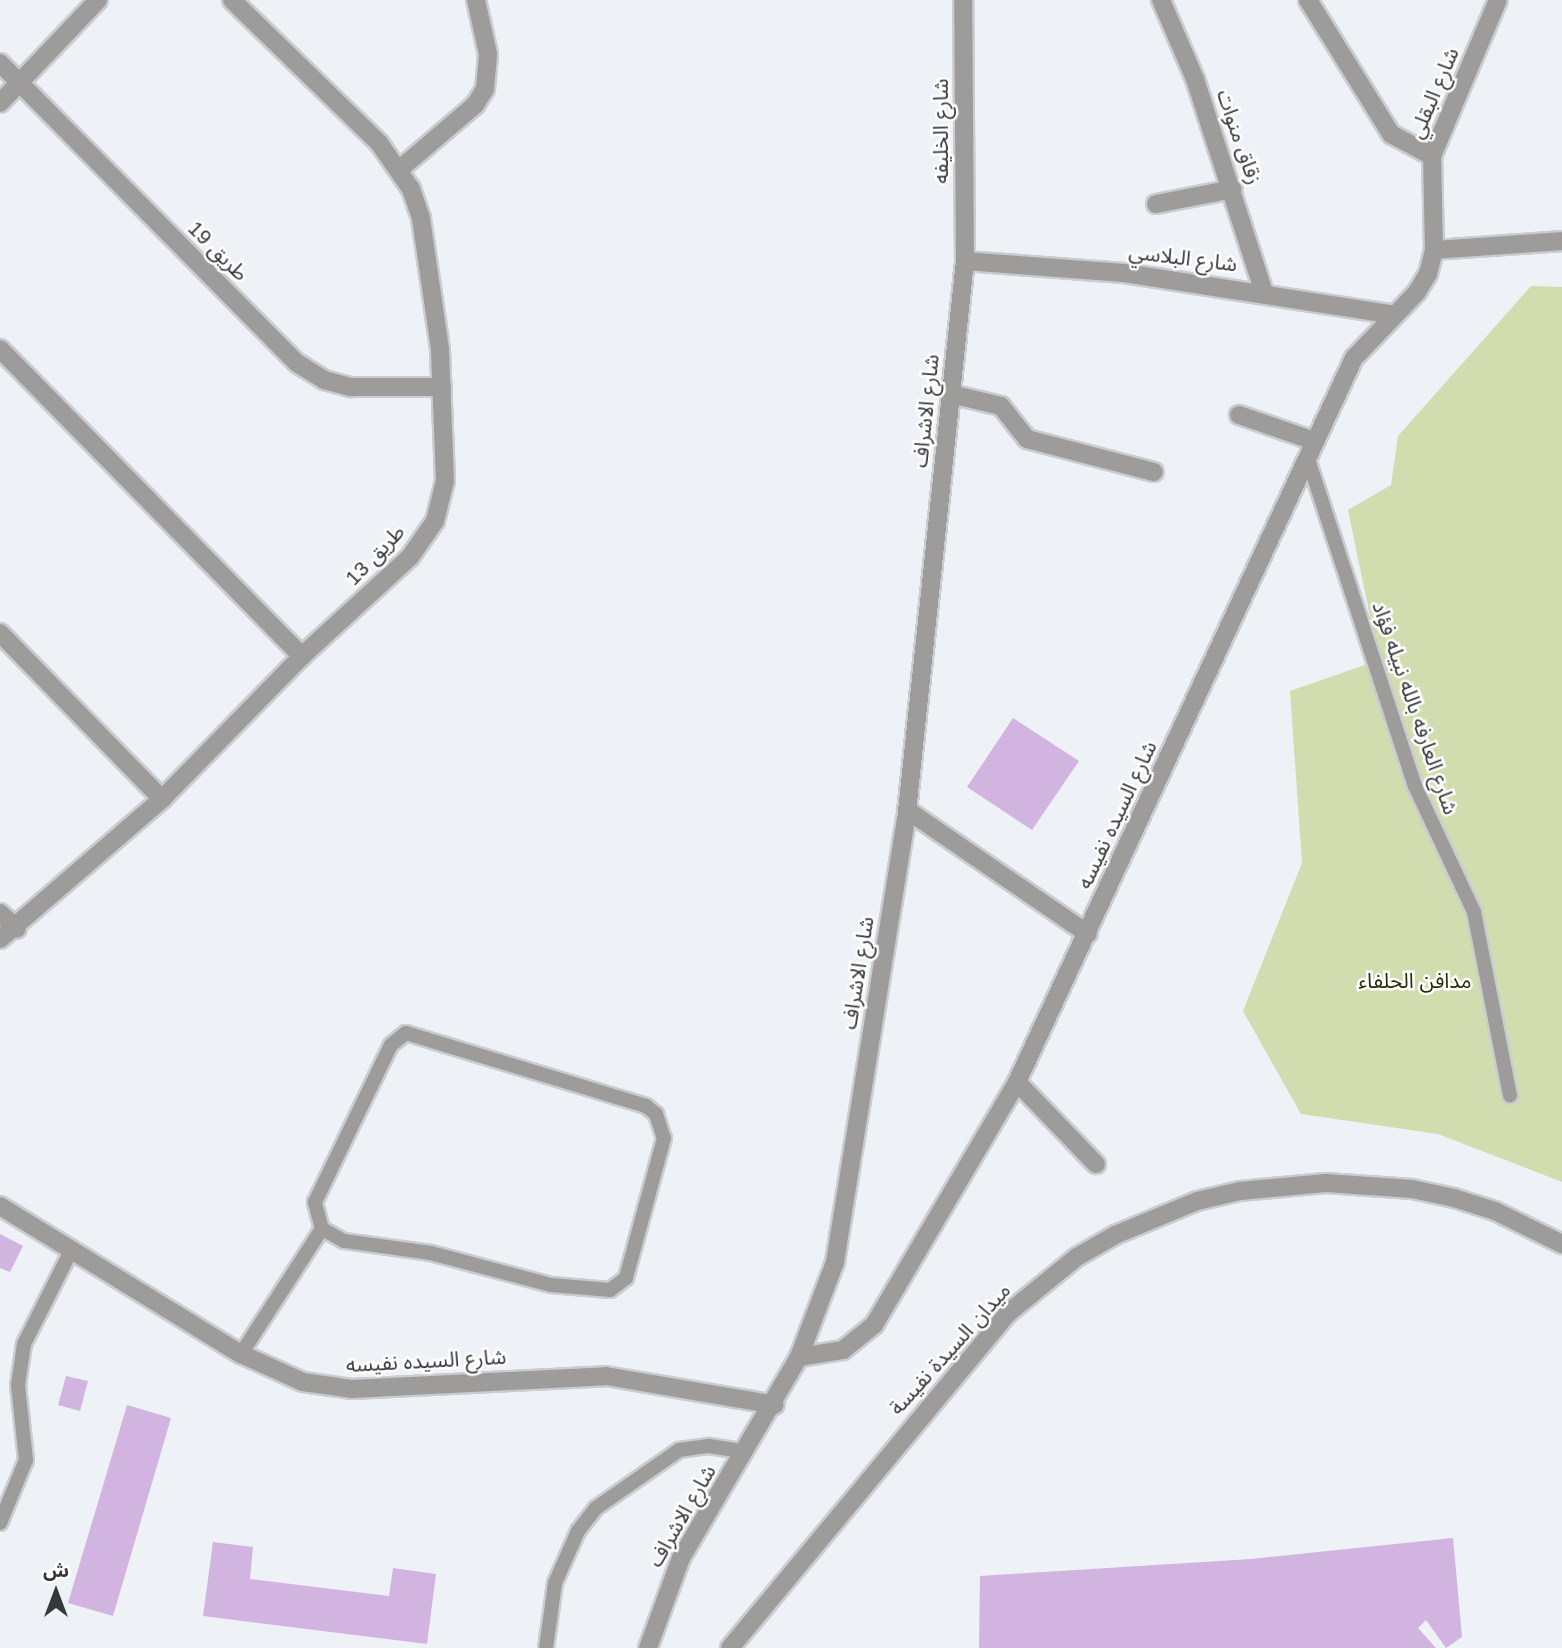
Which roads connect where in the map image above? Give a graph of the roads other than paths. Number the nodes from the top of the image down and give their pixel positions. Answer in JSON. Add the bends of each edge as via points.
{"nodes":[{"id":1,"x":98,"y":0,"type":"edge"},
{"id":2,"x":232,"y":0,"type":"edge"},
{"id":3,"x":475,"y":0,"type":"edge"},
{"id":4,"x":963,"y":0,"type":"edge"},
{"id":5,"x":1161,"y":0,"type":"edge"},
{"id":6,"x":1308,"y":0,"type":"edge"},
{"id":7,"x":1497,"y":0,"type":"edge"},
{"id":8,"x":0,"y":63,"type":"edge"},
{"id":9,"x":19,"y":83,"type":"junction"},
{"id":10,"x":0,"y":103,"type":"edge"},
{"id":11,"x":1432,"y":156,"type":"junction"},
{"id":12,"x":400,"y":169,"type":"junction"},
{"id":13,"x":1233,"y":189,"type":"junction"},
{"id":14,"x":1156,"y":204,"type":"dead end"},
{"id":15,"x":1562,"y":241,"type":"edge"},
{"id":16,"x":1434,"y":250,"type":"junction"},
{"id":17,"x":965,"y":261,"type":"junction"},
{"id":18,"x":1264,"y":292,"type":"junction"},
{"id":19,"x":1394,"y":314,"type":"junction"},
{"id":20,"x":0,"y":349,"type":"edge"},
{"id":21,"x":442,"y":387,"type":"junction"},
{"id":22,"x":951,"y":394,"type":"junction"},
{"id":23,"x":1239,"y":415,"type":"dead end"},
{"id":24,"x":1311,"y":449,"type":"junction"},
{"id":25,"x":1154,"y":472,"type":"dead end"},
{"id":26,"x":0,"y":633,"type":"edge"},
{"id":27,"x":302,"y":656,"type":"junction"},
{"id":28,"x":162,"y":800,"type":"junction"},
{"id":29,"x":907,"y":810,"type":"junction"},
{"id":30,"x":0,"y":913,"type":"edge"},
{"id":31,"x":17,"y":929,"type":"junction"},
{"id":32,"x":1088,"y":934,"type":"junction"},
{"id":33,"x":0,"y":939,"type":"edge"},
{"id":34,"x":1017,"y":1082,"type":"junction"},
{"id":35,"x":1510,"y":1096,"type":"dead end"},
{"id":36,"x":1096,"y":1164,"type":"dead end"},
{"id":37,"x":0,"y":1206,"type":"edge"},
{"id":38,"x":322,"y":1229,"type":"junction"},
{"id":39,"x":1562,"y":1244,"type":"edge"},
{"id":40,"x":71,"y":1251,"type":"junction"},
{"id":41,"x":241,"y":1354,"type":"junction"},
{"id":42,"x":799,"y":1357,"type":"junction"},
{"id":43,"x":775,"y":1405,"type":"junction"},
{"id":44,"x":746,"y":1452,"type":"junction"},
{"id":45,"x":0,"y":1523,"type":"edge"},
{"id":46,"x":545,"y":1648,"type":"edge"},
{"id":47,"x":648,"y":1648,"type":"edge"},
{"id":48,"x":730,"y":1648,"type":"edge"}],
"edges":[{"from":1,"to":9,"type":"street"},
{"from":2,"to":12,"type":"street","name":"طريق 13"},
{"from":3,"to":12,"type":"street","via":[[488,54],[485,89],[475,104]]},
{"from":4,"to":17,"type":"street","name":"شارع الخليفه"},
{"from":5,"to":13,"type":"street","name":"زقاق منوات"},
{"from":6,"to":11,"type":"street","via":[[1391,134]]},
{"from":7,"to":11,"type":"street","name":"شارع البقلي"},
{"from":8,"to":9,"type":"street","name":"طريق 19"},
{"from":9,"to":10,"type":"street"},
{"from":9,"to":21,"type":"street","name":"طريق 19","via":[[297,363],[324,380],[351,387]]},
{"from":11,"to":16,"type":"street","name":"شارع البقلي"},
{"from":12,"to":21,"type":"street","name":"طريق 13","via":[[421,218]]},
{"from":13,"to":14,"type":"street"},
{"from":13,"to":18,"type":"street","name":"زقاق منوات"},
{"from":15,"to":16,"type":"street"},
{"from":16,"to":19,"type":"street","name":"شارع السيده نفيسه","via":[[1418,292]]},
{"from":17,"to":18,"type":"street","name":"شارع البلاسي","via":[[1124,273]]},
{"from":17,"to":22,"type":"street","name":"شارع الاشراف"},
{"from":18,"to":19,"type":"street","name":"شارع البلاسي"},
{"from":19,"to":24,"type":"street","name":"شارع السيده نفيسه","via":[[1353,358]]},
{"from":20,"to":27,"type":"street"},
{"from":21,"to":27,"type":"street","name":"طريق 13","via":[[445,481],[435,521],[411,557]]},
{"from":22,"to":25,"type":"street","via":[[1001,406],[1027,439]]},
{"from":22,"to":29,"type":"street","name":"شارع الاشراف"},
{"from":23,"to":24,"type":"street"},
{"from":24,"to":32,"type":"street","name":"شارع السيده نفيسه"},
{"from":24,"to":35,"type":"lane","name":"شارع العارفه بالله نبيله فؤاد","via":[[1415,786],[1474,912]]},
{"from":26,"to":28,"type":"street"},
{"from":27,"to":28,"type":"street","name":"طريق 13"},
{"from":28,"to":31,"type":"street","name":"طريق 13"},
{"from":29,"to":32,"type":"street"},
{"from":29,"to":42,"type":"street","name":"شارع الاشراف","via":[[835,1262]]},
{"from":30,"to":31,"type":"street"},
{"from":31,"to":33,"type":"street","name":"طريق 13"},
{"from":32,"to":34,"type":"street","name":"شارع السيده نفيسه"},
{"from":34,"to":36,"type":"street"},
{"from":34,"to":42,"type":"street","name":"شارع السيده نفيسه","via":[[874,1325],[843,1350]]},
{"from":37,"to":40,"type":"street","name":"شارع السيده نفيسه"},
{"from":38,"to":38,"type":"lane","via":[[344,1241],[431,1253],[551,1285],[610,1290],[626,1278],[657,1178],[662,1125],[646,1106],[406,1033],[391,1045],[315,1202]]},
{"from":38,"to":41,"type":"lane"},
{"from":39,"to":48,"type":"street","name":"ميدان السيدة نفيسة","via":[[1504,1215],[1454,1198],[1412,1189],[1326,1183],[1218,1196],[1115,1235],[1077,1257],[1007,1314]]},
{"from":40,"to":41,"type":"street","name":"شارع السيده نفيسه"},
{"from":40,"to":45,"type":"lane","via":[[24,1344],[18,1385],[26,1460]]},
{"from":41,"to":43,"type":"street","name":"شارع السيده نفيسه","via":[[303,1382],[339,1388],[606,1376]]},
{"from":42,"to":43,"type":"street","name":"شارع الاشراف"},
{"from":43,"to":44,"type":"street","name":"شارع الاشراف"},
{"from":44,"to":46,"type":"lane","via":[[709,1446],[679,1450],[596,1508],[578,1531],[555,1583]]},
{"from":44,"to":47,"type":"street","name":"شارع الاشراف","via":[[681,1558]]}]}
